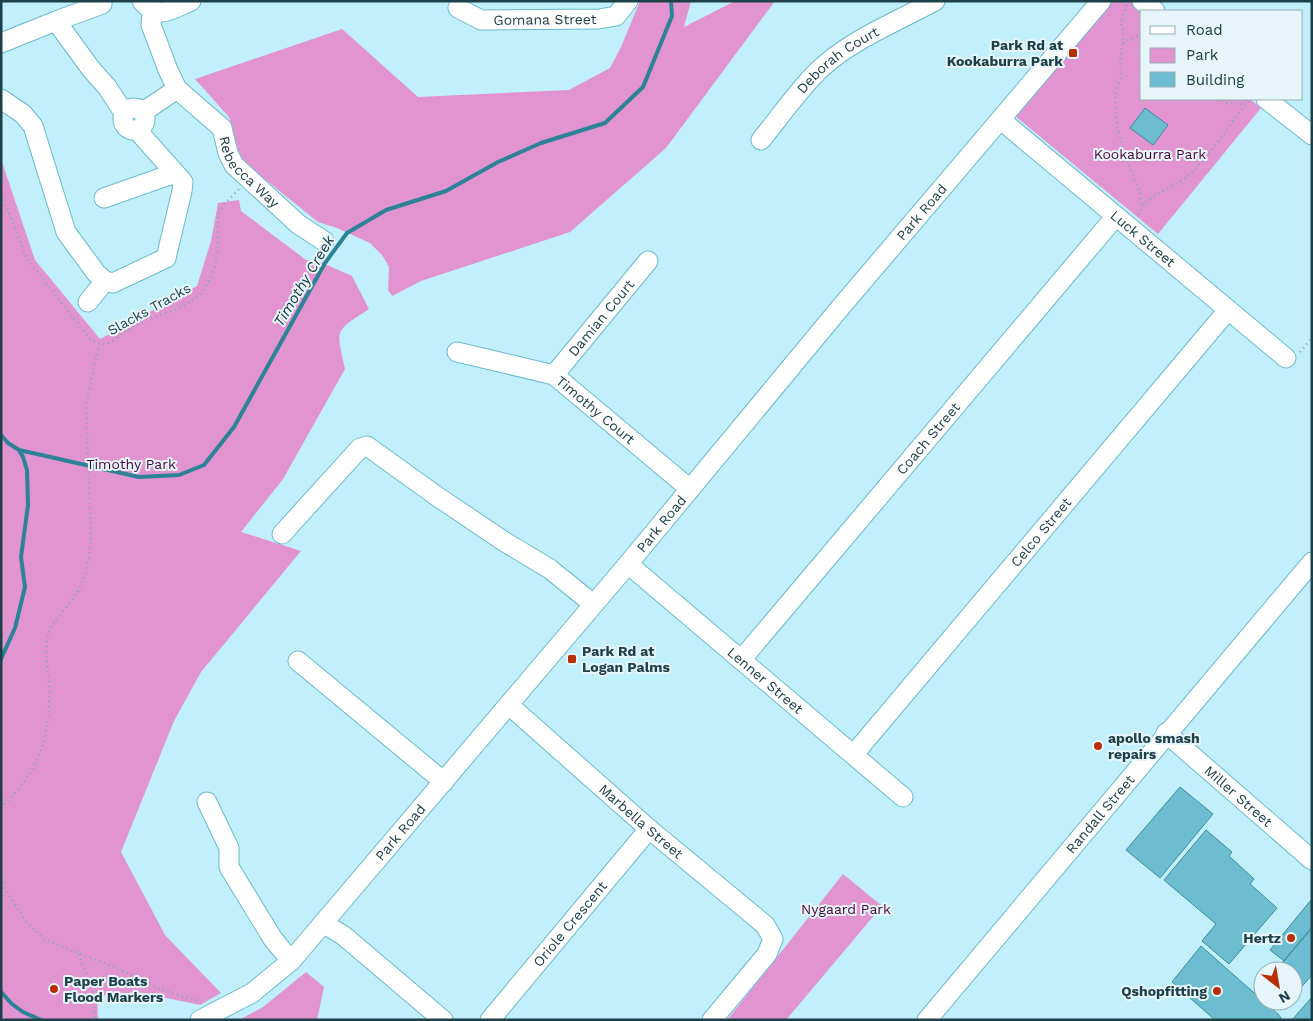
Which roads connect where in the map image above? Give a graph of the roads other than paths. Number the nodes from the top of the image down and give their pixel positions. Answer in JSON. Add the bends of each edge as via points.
{"nodes":[{"id":1,"x":191,"y":1,"type":"edge"},
{"id":2,"x":628,"y":1,"type":"edge"},
{"id":3,"x":935,"y":1,"type":"edge"},
{"id":4,"x":1101,"y":1,"type":"edge"},
{"id":5,"x":1135,"y":3,"type":"edge"},
{"id":6,"x":102,"y":4,"type":"dead end"},
{"id":7,"x":147,"y":6,"type":"edge"},
{"id":8,"x":458,"y":8,"type":"dead end"},
{"id":9,"x":1152,"y":10,"type":"edge"},
{"id":10,"x":56,"y":21,"type":"junction"},
{"id":11,"x":1,"y":43,"type":"edge"},
{"id":12,"x":178,"y":89,"type":"junction"},
{"id":13,"x":1,"y":99,"type":"edge"},
{"id":14,"x":1267,"y":100,"type":"edge"},
{"id":15,"x":143,"y":112,"type":"junction"},
{"id":16,"x":124,"y":113,"type":"junction"},
{"id":17,"x":1002,"y":120,"type":"junction"},
{"id":18,"x":137,"y":130,"type":"junction"},
{"id":19,"x":1312,"y":135,"type":"edge"},
{"id":20,"x":761,"y":140,"type":"dead end"},
{"id":21,"x":175,"y":173,"type":"junction"},
{"id":22,"x":104,"y":198,"type":"dead end"},
{"id":23,"x":1116,"y":216,"type":"junction"},
{"id":24,"x":324,"y":240,"type":"dead end"},
{"id":25,"x":648,"y":261,"type":"dead end"},
{"id":26,"x":105,"y":281,"type":"junction"},
{"id":27,"x":88,"y":302,"type":"dead end"},
{"id":28,"x":1228,"y":310,"type":"junction"},
{"id":29,"x":457,"y":352,"type":"dead end"},
{"id":30,"x":1286,"y":358,"type":"dead end"},
{"id":31,"x":554,"y":375,"type":"junction"},
{"id":32,"x":690,"y":489,"type":"junction"},
{"id":33,"x":282,"y":534,"type":"dead end"},
{"id":34,"x":1312,"y":562,"type":"edge"},
{"id":35,"x":628,"y":564,"type":"junction"},
{"id":36,"x":592,"y":604,"type":"junction"},
{"id":37,"x":741,"y":660,"type":"junction"},
{"id":38,"x":298,"y":661,"type":"dead end"},
{"id":39,"x":509,"y":705,"type":"junction"},
{"id":40,"x":1166,"y":733,"type":"junction"},
{"id":41,"x":854,"y":754,"type":"junction"},
{"id":42,"x":444,"y":782,"type":"junction"},
{"id":43,"x":903,"y":797,"type":"dead end"},
{"id":44,"x":207,"y":802,"type":"dead end"},
{"id":45,"x":649,"y":829,"type":"junction"},
{"id":46,"x":1312,"y":860,"type":"edge"},
{"id":47,"x":323,"y":923,"type":"junction"},
{"id":48,"x":291,"y":960,"type":"junction"},
{"id":49,"x":205,"y":1018,"type":"edge"},
{"id":50,"x":443,"y":1020,"type":"edge"},
{"id":51,"x":490,"y":1020,"type":"edge"},
{"id":52,"x":712,"y":1020,"type":"edge"},
{"id":53,"x":927,"y":1020,"type":"edge"}],
"edges":[{"from":1,"to":7,"type":"street","via":[[162,13]]},
{"from":2,"to":8,"type":"street","name":"Gomana Street","via":[[616,16],[600,20],[481,20]]},
{"from":3,"to":20,"type":"street","name":"Deborah Court","via":[[835,57],[817,72]]},
{"from":4,"to":17,"type":"street","name":"Park Road"},
{"from":5,"to":9,"type":"street"},
{"from":6,"to":10,"type":"street"},
{"from":7,"to":12,"type":"street","name":"Rebecca Way","via":[[151,25]]},
{"from":10,"to":11,"type":"street"},
{"from":10,"to":16,"type":"street"},
{"from":12,"to":15,"type":"street"},
{"from":12,"to":24,"type":"street","name":"Rebecca Way","via":[[222,128],[234,165],[298,224]]},
{"from":13,"to":26,"type":"street","via":[[33,126],[66,232]]},
{"from":14,"to":19,"type":"street"},
{"from":15,"to":16,"type":"street","via":[[133,108]]},
{"from":15,"to":18,"type":"street","via":[[144,123]]},
{"from":16,"to":18,"type":"street","via":[[123,124],[129,130]]},
{"from":17,"to":23,"type":"street","name":"Luck Street"},
{"from":17,"to":32,"type":"street","name":"Park Road"},
{"from":18,"to":21,"type":"street"},
{"from":21,"to":22,"type":"street"},
{"from":21,"to":26,"type":"street","via":[[182,182],[182,191],[166,258],[113,283]]},
{"from":23,"to":28,"type":"street","name":"Luck Street"},
{"from":23,"to":37,"type":"street","name":"Coach Street"},
{"from":25,"to":31,"type":"street","name":"Damian Court"},
{"from":26,"to":27,"type":"street"},
{"from":28,"to":30,"type":"street","name":"Luck Street"},
{"from":28,"to":41,"type":"street","name":"Celco Street"},
{"from":29,"to":31,"type":"street","name":"Timothy Court"},
{"from":31,"to":32,"type":"street","name":"Timothy Court"},
{"from":32,"to":35,"type":"street","name":"Park Road"},
{"from":33,"to":36,"type":"street","via":[[360,448],[367,446],[438,497],[550,569]]},
{"from":34,"to":40,"type":"street","name":"Randall Street"},
{"from":35,"to":36,"type":"street","name":"Park Road"},
{"from":35,"to":37,"type":"street","name":"Lenner Street"},
{"from":36,"to":39,"type":"street","name":"Park Road"},
{"from":37,"to":41,"type":"street","name":"Lenner Street"},
{"from":38,"to":42,"type":"street"},
{"from":39,"to":42,"type":"street","name":"Park Road"},
{"from":39,"to":45,"type":"street","name":"Marbella Street"},
{"from":40,"to":46,"type":"street","name":"Miller Street"},
{"from":40,"to":53,"type":"street","name":"Randall Street"},
{"from":41,"to":43,"type":"street","name":"Lenner Street"},
{"from":42,"to":47,"type":"street","name":"Park Road"},
{"from":44,"to":48,"type":"street","via":[[229,848],[229,867],[273,939]]},
{"from":45,"to":51,"type":"street","name":"Oriole Crescent"},
{"from":45,"to":52,"type":"street","name":"Marbella Street","via":[[765,925],[773,939],[767,954]]},
{"from":47,"to":48,"type":"street","name":"Park Road"},
{"from":47,"to":50,"type":"street","via":[[344,936]]},
{"from":48,"to":49,"type":"street","name":"Park Road","via":[[252,993]]}]}
